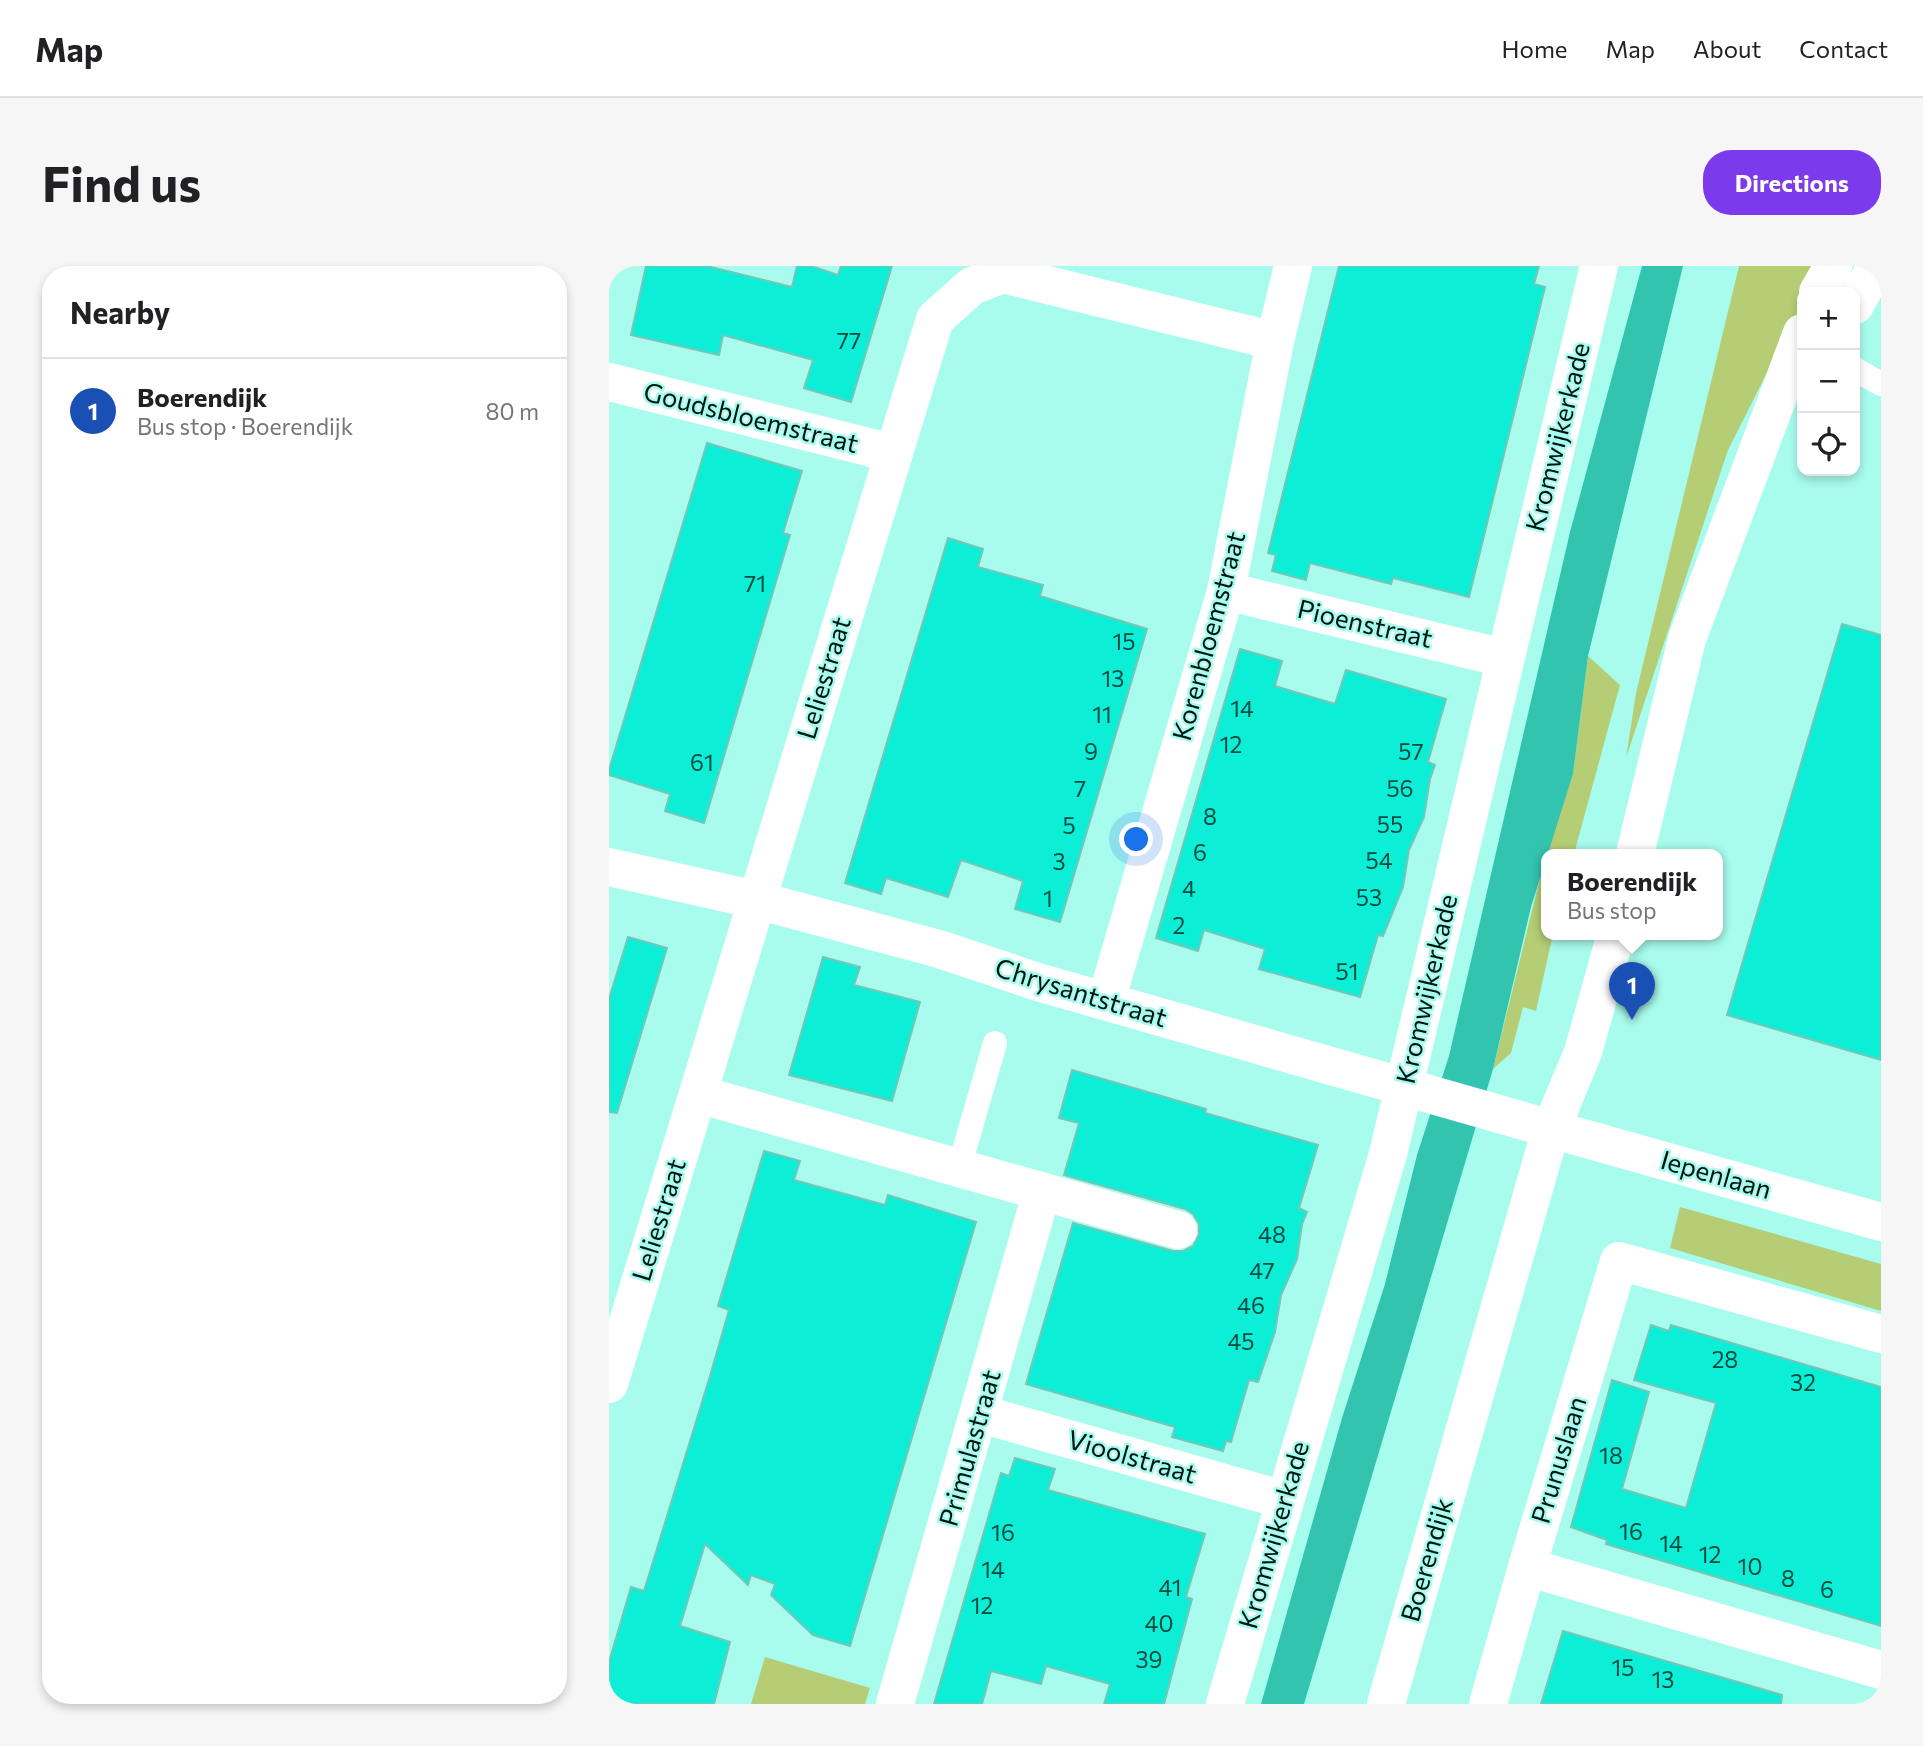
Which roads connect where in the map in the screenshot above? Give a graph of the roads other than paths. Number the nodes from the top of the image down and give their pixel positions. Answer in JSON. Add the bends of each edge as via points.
{"nodes":[{"id":1,"x":1293,"y":266,"type":"edge"},
{"id":2,"x":1599,"y":266,"type":"edge"},
{"id":3,"x":1833,"y":266,"type":"edge"},
{"id":4,"x":1821,"y":287,"type":"edge"},
{"id":5,"x":1275,"y":341,"type":"junction"},
{"id":6,"x":1797,"y":350,"type":"edge"},
{"id":7,"x":1860,"y":372,"type":"edge"},
{"id":8,"x":609,"y":382,"type":"edge"},
{"id":9,"x":1881,"y":384,"type":"edge"},
{"id":10,"x":1797,"y":406,"type":"edge"},
{"id":11,"x":892,"y":453,"type":"junction"},
{"id":12,"x":1737,"y":510,"type":"junction"},
{"id":13,"x":1226,"y":591,"type":"junction"},
{"id":14,"x":1504,"y":658,"type":"junction"},
{"id":15,"x":1636,"y":849,"type":"edge"},
{"id":16,"x":609,"y":867,"type":"edge"},
{"id":17,"x":757,"y":900,"type":"junction"},
{"id":18,"x":1614,"y":940,"type":"edge"},
{"id":19,"x":1107,"y":1001,"type":"junction"},
{"id":20,"x":995,"y":1044,"type":"dead end"},
{"id":21,"x":1415,"y":1089,"type":"junction"},
{"id":22,"x":698,"y":1094,"type":"junction"},
{"id":23,"x":1551,"y":1129,"type":"junction"},
{"id":24,"x":958,"y":1168,"type":"junction"},
{"id":25,"x":1042,"y":1191,"type":"junction"},
{"id":26,"x":1881,"y":1222,"type":"edge"},
{"id":27,"x":1178,"y":1230,"type":"dead end"},
{"id":28,"x":1881,"y":1334,"type":"edge"},
{"id":29,"x":609,"y":1384,"type":"edge"},
{"id":30,"x":981,"y":1414,"type":"junction"},
{"id":31,"x":1284,"y":1500,"type":"junction"},
{"id":32,"x":1527,"y":1567,"type":"junction"},
{"id":33,"x":1881,"y":1670,"type":"edge"},
{"id":34,"x":895,"y":1704,"type":"edge"},
{"id":35,"x":1225,"y":1704,"type":"edge"},
{"id":36,"x":1386,"y":1704,"type":"edge"},
{"id":37,"x":1488,"y":1704,"type":"edge"}],
"edges":[{"from":1,"to":5,"type":"street","name":"Korenbloemstraat"},
{"from":2,"to":14,"type":"street","name":"Kromwijkerkade"},
{"from":3,"to":4,"type":"street"},
{"from":5,"to":11,"type":"street","name":"Leliestraat","via":[[1003,274],[972,286],[935,319]]},
{"from":5,"to":13,"type":"street","name":"Korenbloemstraat"},
{"from":6,"to":12,"type":"street"},
{"from":7,"to":9,"type":"lane"},
{"from":8,"to":11,"type":"street","name":"Goudsbloemstraat"},
{"from":10,"to":12,"type":"street"},
{"from":11,"to":17,"type":"street","name":"Leliestraat"},
{"from":12,"to":15,"type":"street","via":[[1687,639]]},
{"from":13,"to":14,"type":"street","name":"Pioenstraat"},
{"from":13,"to":19,"type":"street","name":"Korenbloemstraat"},
{"from":14,"to":21,"type":"street","name":"Kromwijkerkade"},
{"from":16,"to":17,"type":"street","name":"Chrysantstraat"},
{"from":17,"to":19,"type":"street","name":"Chrysantstraat","via":[[939,948]]},
{"from":17,"to":22,"type":"street","name":"Leliestraat"},
{"from":18,"to":23,"type":"street","name":"Boerendijk","via":[[1583,1052]]},
{"from":19,"to":21,"type":"street","name":"Chrysantstraat"},
{"from":20,"to":24,"type":"lane"},
{"from":21,"to":23,"type":"street","name":"Chrysantstraat"},
{"from":21,"to":31,"type":"street","name":"Kromwijkerkade","via":[[1388,1154]]},
{"from":22,"to":24,"type":"street"},
{"from":22,"to":29,"type":"street","name":"Leliestraat"},
{"from":23,"to":26,"type":"street","name":"Iepenlaan"},
{"from":23,"to":36,"type":"street","name":"Boerendijk"},
{"from":24,"to":25,"type":"street"},
{"from":25,"to":27,"type":"street"},
{"from":25,"to":30,"type":"street","name":"Primulastraat"},
{"from":28,"to":32,"type":"street","name":"Prunuslaan","via":[[1619,1261]]},
{"from":30,"to":31,"type":"street","name":"Vioolstraat"},
{"from":30,"to":34,"type":"street","name":"Primulastraat"},
{"from":31,"to":35,"type":"street","name":"Kromwijkerkade"},
{"from":32,"to":33,"type":"street"},
{"from":32,"to":37,"type":"street"}]}
